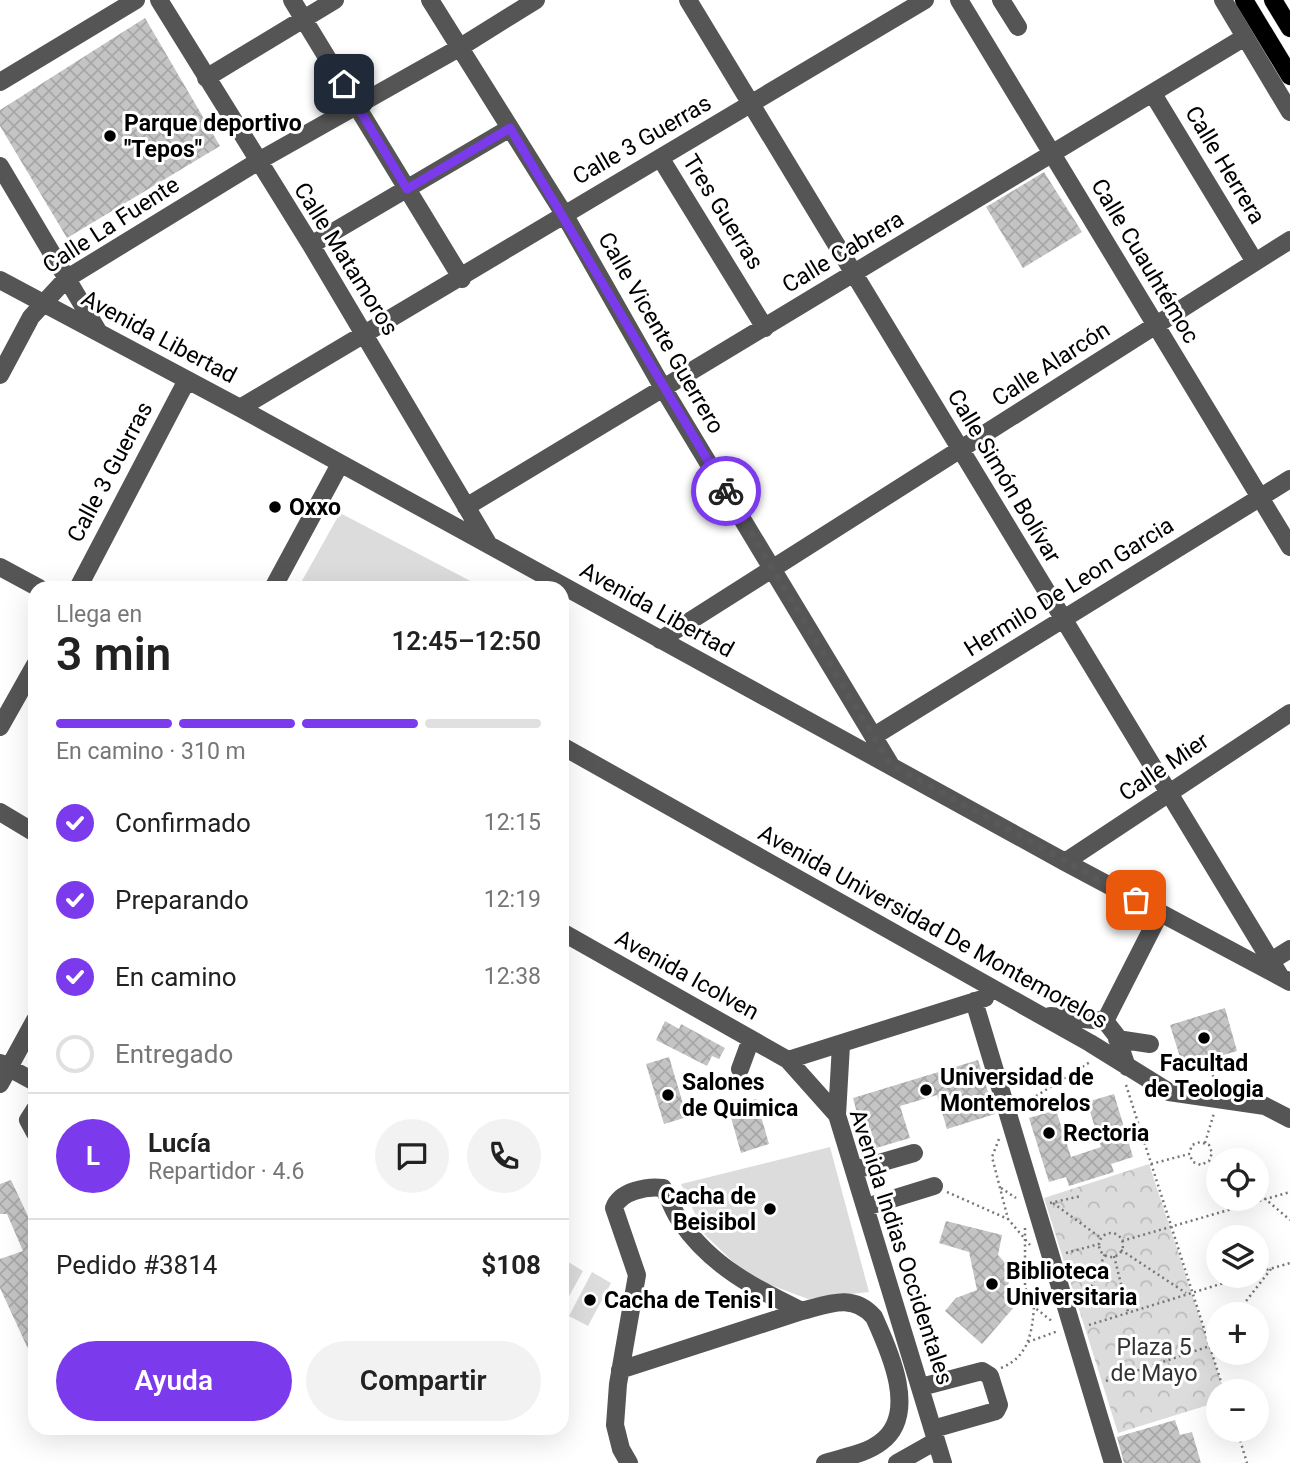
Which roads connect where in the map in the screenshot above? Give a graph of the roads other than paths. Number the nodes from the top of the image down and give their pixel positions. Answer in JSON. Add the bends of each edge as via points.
{"nodes":[{"id":1,"x":136,"y":0,"type":"edge"},
{"id":2,"x":159,"y":0,"type":"edge"},
{"id":3,"x":292,"y":0,"type":"edge"},
{"id":4,"x":335,"y":0,"type":"edge"},
{"id":5,"x":430,"y":0,"type":"edge"},
{"id":6,"x":536,"y":0,"type":"edge"},
{"id":7,"x":688,"y":0,"type":"edge"},
{"id":8,"x":925,"y":0,"type":"edge"},
{"id":9,"x":959,"y":0,"type":"edge"},
{"id":10,"x":1001,"y":0,"type":"edge"},
{"id":11,"x":1223,"y":0,"type":"edge"},
{"id":12,"x":1244,"y":0,"type":"edge"},
{"id":13,"x":1273,"y":0,"type":"edge"},
{"id":14,"x":304,"y":19,"type":"junction"},
{"id":15,"x":1018,"y":27,"type":"dead end"},
{"id":16,"x":1290,"y":28,"type":"edge"},
{"id":17,"x":1245,"y":37,"type":"junction"},
{"id":18,"x":459,"y":48,"type":"junction"},
{"id":19,"x":1290,"y":76,"type":"edge"},
{"id":20,"x":206,"y":78,"type":"junction"},
{"id":21,"x":0,"y":82,"type":"edge"},
{"id":22,"x":1153,"y":94,"type":"junction"},
{"id":23,"x":358,"y":105,"type":"junction"},
{"id":24,"x":751,"y":105,"type":"junction"},
{"id":25,"x":1290,"y":112,"type":"edge"},
{"id":26,"x":510,"y":128,"type":"junction"},
{"id":27,"x":1051,"y":153,"type":"junction"},
{"id":28,"x":661,"y":159,"type":"junction"},
{"id":29,"x":257,"y":162,"type":"junction"},
{"id":30,"x":0,"y":166,"type":"edge"},
{"id":31,"x":407,"y":189,"type":"junction"},
{"id":32,"x":564,"y":214,"type":"junction"},
{"id":33,"x":1290,"y":240,"type":"edge"},
{"id":34,"x":311,"y":245,"type":"junction"},
{"id":35,"x":1255,"y":262,"type":"junction"},
{"id":36,"x":854,"y":275,"type":"junction"},
{"id":37,"x":66,"y":279,"type":"junction"},
{"id":38,"x":462,"y":279,"type":"junction"},
{"id":39,"x":0,"y":280,"type":"edge"},
{"id":40,"x":41,"y":303,"type":"junction"},
{"id":41,"x":1155,"y":326,"type":"junction"},
{"id":42,"x":765,"y":328,"type":"junction"},
{"id":43,"x":98,"y":331,"type":"junction"},
{"id":44,"x":365,"y":334,"type":"junction"},
{"id":45,"x":0,"y":375,"type":"edge"},
{"id":46,"x":187,"y":380,"type":"junction"},
{"id":47,"x":663,"y":387,"type":"junction"},
{"id":48,"x":240,"y":408,"type":"junction"},
{"id":49,"x":960,"y":452,"type":"junction"},
{"id":50,"x":340,"y":464,"type":"junction"},
{"id":51,"x":1290,"y":479,"type":"edge"},
{"id":52,"x":1261,"y":499,"type":"junction"},
{"id":53,"x":466,"y":507,"type":"junction"},
{"id":54,"x":489,"y":545,"type":"junction"},
{"id":55,"x":1290,"y":547,"type":"edge"},
{"id":56,"x":0,"y":567,"type":"edge"},
{"id":57,"x":774,"y":568,"type":"junction"},
{"id":58,"x":82,"y":581,"type":"edge"},
{"id":59,"x":277,"y":581,"type":"edge"},
{"id":60,"x":554,"y":581,"type":"edge"},
{"id":61,"x":28,"y":582,"type":"edge"},
{"id":62,"x":569,"y":589,"type":"edge"},
{"id":63,"x":1063,"y":619,"type":"junction"},
{"id":64,"x":660,"y":640,"type":"junction"},
{"id":65,"x":28,"y":677,"type":"edge"},
{"id":66,"x":1290,"y":713,"type":"edge"},
{"id":67,"x":0,"y":727,"type":"edge"},
{"id":68,"x":874,"y":736,"type":"junction"},
{"id":69,"x":569,"y":750,"type":"edge"},
{"id":70,"x":890,"y":764,"type":"junction"},
{"id":71,"x":1168,"y":794,"type":"junction"},
{"id":72,"x":0,"y":812,"type":"edge"},
{"id":73,"x":28,"y":829,"type":"edge"},
{"id":74,"x":1065,"y":862,"type":"junction"},
{"id":75,"x":1160,"y":913,"type":"junction"},
{"id":76,"x":569,"y":936,"type":"edge"},
{"id":77,"x":1290,"y":949,"type":"edge"},
{"id":78,"x":1280,"y":973,"type":"edge"},
{"id":79,"x":1001,"y":993,"type":"junction"},
{"id":80,"x":974,"y":1001,"type":"junction"},
{"id":81,"x":28,"y":1031,"type":"edge"},
{"id":82,"x":1103,"y":1036,"type":"junction"},
{"id":83,"x":751,"y":1039,"type":"junction"},
{"id":84,"x":1150,"y":1044,"type":"dead end"},
{"id":85,"x":841,"y":1045,"type":"junction"},
{"id":86,"x":788,"y":1060,"type":"junction"},
{"id":87,"x":740,"y":1069,"type":"dead end"},
{"id":88,"x":3,"y":1072,"type":"edge"},
{"id":89,"x":28,"y":1080,"type":"edge"},
{"id":90,"x":837,"y":1115,"type":"junction"},
{"id":91,"x":1290,"y":1119,"type":"edge"},
{"id":92,"x":914,"y":1153,"type":"dead end"},
{"id":93,"x":855,"y":1170,"type":"junction"},
{"id":94,"x":934,"y":1186,"type":"road end"},
{"id":95,"x":866,"y":1206,"type":"junction"},
{"id":96,"x":802,"y":1311,"type":"junction"},
{"id":97,"x":620,"y":1370,"type":"junction"},
{"id":98,"x":921,"y":1387,"type":"junction"},
{"id":99,"x":935,"y":1435,"type":"junction"},
{"id":100,"x":629,"y":1463,"type":"edge"},
{"id":101,"x":825,"y":1463,"type":"edge"},
{"id":102,"x":897,"y":1463,"type":"edge"},
{"id":103,"x":943,"y":1463,"type":"edge"},
{"id":104,"x":1113,"y":1463,"type":"edge"}],
"edges":[{"from":1,"to":21,"type":"street"},
{"from":2,"to":20,"type":"street","name":"Calle Matamoros"},
{"from":3,"to":14,"type":"street"},
{"from":4,"to":14,"type":"street"},
{"from":5,"to":18,"type":"street","name":"Calle Vicente Guerrero"},
{"from":6,"to":18,"type":"street","name":"Calle La Fuente"},
{"from":7,"to":24,"type":"street","name":"Calle Simón Bolívar"},
{"from":8,"to":24,"type":"street","name":"Calle 3 Guerras"},
{"from":9,"to":27,"type":"street","name":"Calle Cuauhtémoc"},
{"from":10,"to":15,"type":"street"},
{"from":11,"to":17,"type":"street"},
{"from":12,"to":19,"type":"main road"},
{"from":13,"to":16,"type":"main road"},
{"from":14,"to":20,"type":"street"},
{"from":14,"to":23,"type":"street"},
{"from":17,"to":22,"type":"street","name":"Calle Cabrera"},
{"from":17,"to":25,"type":"street"},
{"from":18,"to":23,"type":"street","name":"Calle La Fuente"},
{"from":18,"to":26,"type":"street","name":"Calle Vicente Guerrero"},
{"from":20,"to":29,"type":"street","name":"Calle Matamoros"},
{"from":22,"to":27,"type":"street","name":"Calle Cabrera"},
{"from":22,"to":35,"type":"street","name":"Calle Herrera"},
{"from":23,"to":29,"type":"street","name":"Calle La Fuente"},
{"from":23,"to":31,"type":"street"},
{"from":24,"to":28,"type":"street","name":"Calle 3 Guerras"},
{"from":24,"to":36,"type":"street","name":"Calle Simón Bolívar"},
{"from":26,"to":31,"type":"street"},
{"from":26,"to":32,"type":"street","name":"Calle Vicente Guerrero"},
{"from":27,"to":36,"type":"street","name":"Calle Cabrera"},
{"from":27,"to":41,"type":"street","name":"Calle Cuauhtémoc"},
{"from":28,"to":32,"type":"street","name":"Calle 3 Guerras"},
{"from":28,"to":42,"type":"street","name":"Tres Guerras"},
{"from":29,"to":34,"type":"street","name":"Calle Matamoros"},
{"from":29,"to":37,"type":"street","name":"Calle La Fuente"},
{"from":30,"to":37,"type":"street"},
{"from":31,"to":34,"type":"street"},
{"from":31,"to":38,"type":"street"},
{"from":32,"to":38,"type":"street","name":"Calle 3 Guerras"},
{"from":32,"to":47,"type":"street","name":"Calle Vicente Guerrero"},
{"from":33,"to":35,"type":"street","name":"Calle Alarcón"},
{"from":34,"to":44,"type":"street","name":"Calle Matamoros"},
{"from":35,"to":41,"type":"street","name":"Calle Alarcón"},
{"from":36,"to":42,"type":"street","name":"Calle Cabrera"},
{"from":36,"to":49,"type":"street","name":"Calle Simón Bolívar"},
{"from":37,"to":40,"type":"street","name":"Calle La Fuente"},
{"from":37,"to":43,"type":"street"},
{"from":38,"to":44,"type":"street","name":"Calle 3 Guerras"},
{"from":39,"to":40,"type":"street","name":"Avenida Libertad"},
{"from":40,"to":43,"type":"street","name":"Avenida Libertad"},
{"from":40,"to":45,"type":"street","name":"Calle La Fuente"},
{"from":41,"to":49,"type":"street","name":"Calle Alarcón"},
{"from":41,"to":52,"type":"street","name":"Calle Cuauhtémoc"},
{"from":42,"to":47,"type":"street","name":"Calle Cabrera"},
{"from":43,"to":46,"type":"street","name":"Avenida Libertad"},
{"from":44,"to":48,"type":"street","name":"Calle 3 Guerras"},
{"from":44,"to":53,"type":"street","name":"Calle Matamoros"},
{"from":46,"to":48,"type":"street","name":"Avenida Libertad"},
{"from":46,"to":58,"type":"street","name":"Calle 3 Guerras"},
{"from":47,"to":53,"type":"street","name":"Calle Cabrera"},
{"from":47,"to":57,"type":"street","name":"Calle Vicente Guerrero"},
{"from":48,"to":50,"type":"street","name":"Avenida Libertad"},
{"from":49,"to":57,"type":"street","name":"Calle Alarcón"},
{"from":49,"to":63,"type":"street","name":"Calle Simón Bolívar"},
{"from":50,"to":54,"type":"street","name":"Avenida Libertad"},
{"from":50,"to":59,"type":"street"},
{"from":51,"to":52,"type":"street","name":"Hermilo De Leon Garcia"},
{"from":52,"to":55,"type":"street","name":"Calle Cuauhtémoc"},
{"from":52,"to":63,"type":"street","name":"Hermilo De Leon Garcia"},
{"from":53,"to":54,"type":"street","name":"Calle Matamoros"},
{"from":54,"to":60,"type":"street","name":"Avenida Libertad"},
{"from":56,"to":61,"type":"street"},
{"from":57,"to":64,"type":"street","name":"Calle Alarcón"},
{"from":57,"to":68,"type":"street","name":"Calle Vicente Guerrero"},
{"from":62,"to":64,"type":"street","name":"Avenida Libertad"},
{"from":63,"to":68,"type":"street","name":"Hermilo De Leon Garcia"},
{"from":63,"to":71,"type":"street","name":"Calle Simón Bolívar"},
{"from":64,"to":70,"type":"street","name":"Avenida Libertad"},
{"from":65,"to":67,"type":"street"},
{"from":66,"to":71,"type":"street","name":"Calle Mier"},
{"from":68,"to":70,"type":"street","name":"Calle Vicente Guerrero"},
{"from":69,"to":79,"type":"street","name":"Avenida Universidad De Montemorelos"},
{"from":70,"to":74,"type":"street","name":"Avenida Libertad"},
{"from":71,"to":74,"type":"street","name":"Calle Mier"},
{"from":71,"to":78,"type":"street","name":"Calle Simón Bolívar"},
{"from":72,"to":73,"type":"street"},
{"from":74,"to":75,"type":"street","name":"Avenida Libertad"},
{"from":75,"to":78,"type":"street","name":"Avenida Libertad"},
{"from":75,"to":82,"type":"street"},
{"from":76,"to":83,"type":"street","name":"Avenida Icolven"},
{"from":77,"to":78,"type":"street"},
{"from":79,"to":80,"type":"street"},
{"from":79,"to":82,"type":"street","name":"Avenida Universidad De Montemorelos","via":[[1040,1015]]},
{"from":80,"to":85,"type":"street"},
{"from":80,"to":104,"type":"street"},
{"from":81,"to":88,"type":"street"},
{"from":82,"to":84,"type":"street"},
{"from":82,"to":91,"type":"street","name":"Avenida Universidad De Montemorelos","via":[[1127,1067],[1169,1092],[1265,1106]]},
{"from":83,"to":86,"type":"street","name":"Avenida Icolven"},
{"from":83,"to":87,"type":"street"},
{"from":85,"to":86,"type":"street"},
{"from":85,"to":90,"type":"street"},
{"from":86,"to":90,"type":"street","name":"Avenida Indias Occidentales"},
{"from":88,"to":89,"type":"street"},
{"from":90,"to":93,"type":"street","name":"Avenida Indias Occidentales"},
{"from":92,"to":93,"type":"street"},
{"from":93,"to":95,"type":"street","name":"Avenida Indias Occidentales"},
{"from":94,"to":95,"type":"street"},
{"from":95,"to":98,"type":"street","name":"Avenida Indias Occidentales"},
{"from":96,"to":97,"type":"street"},
{"from":96,"to":97,"type":"street","via":[[749,1285],[712,1258],[682,1224],[663,1188],[636,1191],[621,1198],[614,1208],[637,1275]]},
{"from":96,"to":101,"type":"street","via":[[842,1301],[866,1308],[882,1336],[899,1393],[898,1416],[883,1441]]},
{"from":97,"to":100,"type":"street","via":[[615,1425]]},
{"from":98,"to":99,"type":"street","name":"Avenida Indias Occidentales"},
{"from":98,"to":99,"type":"street","via":[[982,1371],[989,1373],[999,1405]]},
{"from":99,"to":102,"type":"street"},
{"from":99,"to":103,"type":"street","name":"Avenida Indias Occidentales"}]}
